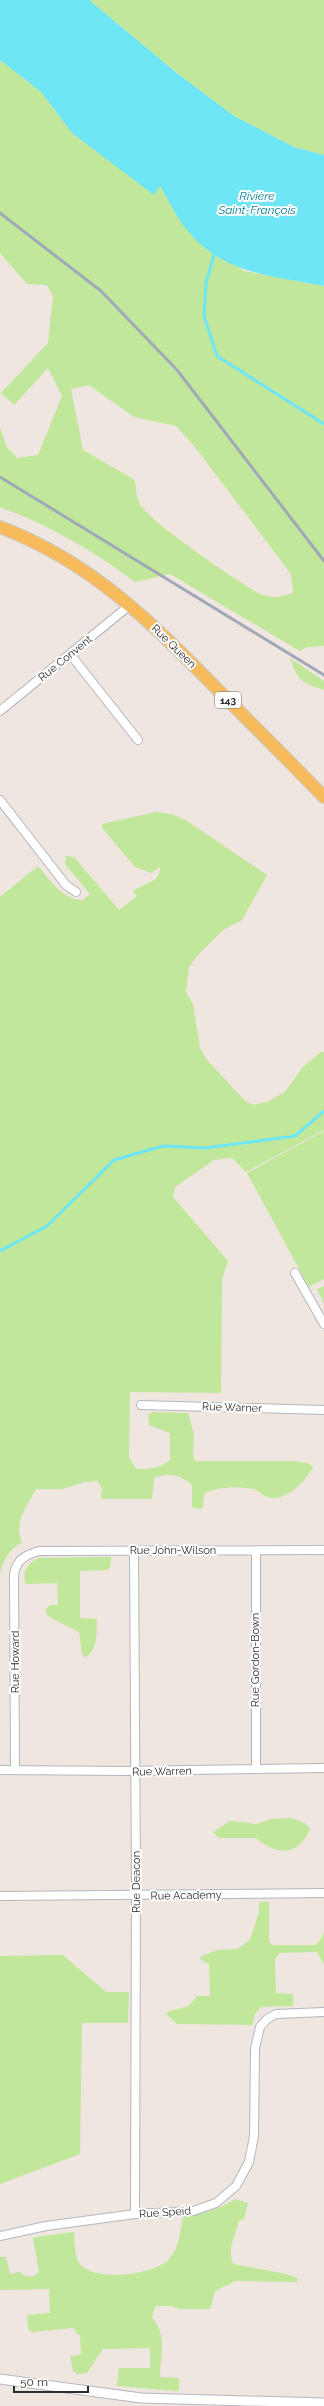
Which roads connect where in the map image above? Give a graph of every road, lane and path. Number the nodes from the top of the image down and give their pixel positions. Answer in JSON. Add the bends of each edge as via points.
{"nodes":[{"id":1,"x":0,"y":527,"type":"edge"},
{"id":2,"x":130,"y":605,"type":"junction"},
{"id":3,"x":70,"y":654,"type":"junction"},
{"id":4,"x":0,"y":711,"type":"edge"},
{"id":5,"x":138,"y":740,"type":"dead end"},
{"id":6,"x":324,"y":797,"type":"edge"},
{"id":7,"x":0,"y":800,"type":"edge"},
{"id":8,"x":76,"y":892,"type":"dead end"},
{"id":9,"x":295,"y":1273,"type":"dead end"},
{"id":10,"x":324,"y":1324,"type":"edge"},
{"id":11,"x":140,"y":1406,"type":"dead end"},
{"id":12,"x":324,"y":1410,"type":"edge"},
{"id":13,"x":134,"y":1550,"type":"junction"},
{"id":14,"x":256,"y":1550,"type":"junction"},
{"id":15,"x":324,"y":1550,"type":"edge"},
{"id":16,"x":24,"y":1557,"type":"joint"},
{"id":17,"x":324,"y":1768,"type":"edge"},
{"id":18,"x":256,"y":1769,"type":"junction"},
{"id":19,"x":0,"y":1770,"type":"edge"},
{"id":20,"x":15,"y":1770,"type":"junction"},
{"id":21,"x":136,"y":1771,"type":"junction"},
{"id":22,"x":324,"y":1894,"type":"edge"},
{"id":23,"x":136,"y":1895,"type":"junction"},
{"id":24,"x":0,"y":1896,"type":"edge"},
{"id":25,"x":324,"y":2012,"type":"edge"},
{"id":26,"x":135,"y":2214,"type":"junction"},
{"id":27,"x":0,"y":2236,"type":"edge"},
{"id":28,"x":0,"y":2379,"type":"edge"},
{"id":29,"x":324,"y":2403,"type":"edge"}],
"edges":[{"from":1,"to":2,"type":"main road","name":"Rue Queen","number":"143","via":[[36,541],[74,562]]},
{"from":2,"to":3,"type":"street","name":"Rue Convent"},
{"from":2,"to":6,"type":"main road","name":"Rue Queen","number":"143","via":[[200,671]]},
{"from":3,"to":4,"type":"street","name":"Rue Convent"},
{"from":3,"to":5,"type":"street"},
{"from":7,"to":8,"type":"street","via":[[66,885]]},
{"from":9,"to":10,"type":"street"},
{"from":11,"to":12,"type":"street","name":"Rue Warner"},
{"from":13,"to":14,"type":"street","name":"Rue John-Wilson"},
{"from":13,"to":16,"type":"street","name":"Rue John-Wilson","via":[[39,1550]]},
{"from":13,"to":21,"type":"street","name":"Rue Deacon"},
{"from":14,"to":15,"type":"street","name":"Rue John-Wilson"},
{"from":14,"to":18,"type":"street","name":"Rue Gordon-Bown"},
{"from":16,"to":20,"type":"street","name":"Rue Howard","via":[[16,1567],[14,1575]]},
{"from":17,"to":18,"type":"street","name":"Rue Warren"},
{"from":18,"to":21,"type":"street","name":"Rue Warren"},
{"from":19,"to":20,"type":"street","name":"Rue Warren"},
{"from":20,"to":21,"type":"street","name":"Rue Warren"},
{"from":21,"to":23,"type":"street","name":"Rue Deacon"},
{"from":22,"to":23,"type":"street","name":"Rue Academy"},
{"from":23,"to":24,"type":"street","name":"Rue Academy"},
{"from":23,"to":26,"type":"street","name":"Rue Deacon"},
{"from":25,"to":26,"type":"street","name":"Rue Speid","via":[[276,2014],[260,2027],[255,2048],[253,2149],[244,2174],[236,2186],[206,2208]]},
{"from":26,"to":27,"type":"street","name":"Rue Speid","via":[[46,2226]]},
{"from":28,"to":29,"type":"street","via":[[141,2398]]}]}
